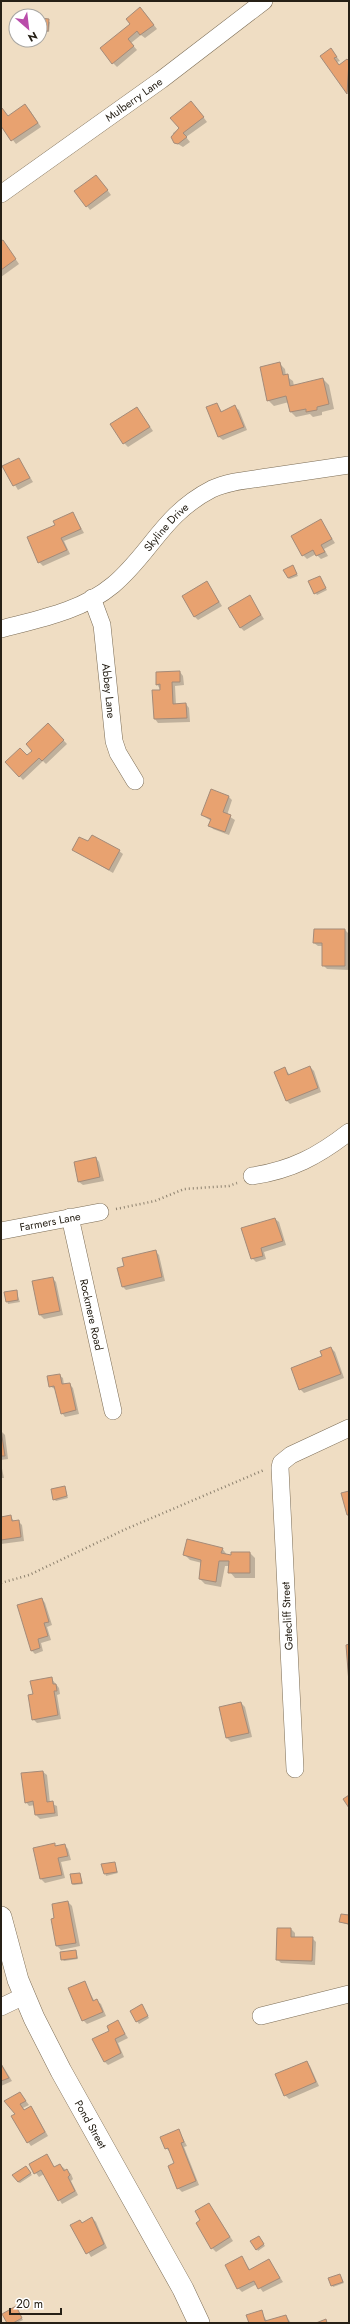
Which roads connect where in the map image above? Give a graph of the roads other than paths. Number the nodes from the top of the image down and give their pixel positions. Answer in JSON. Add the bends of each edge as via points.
{"nodes":[{"id":1,"x":264,"y":1,"type":"edge"},
{"id":2,"x":1,"y":194,"type":"edge"},
{"id":3,"x":349,"y":465,"type":"edge"},
{"id":4,"x":92,"y":598,"type":"junction"},
{"id":5,"x":1,"y":629,"type":"edge"},
{"id":6,"x":135,"y":781,"type":"dead end"},
{"id":7,"x":349,"y":1132,"type":"edge"},
{"id":8,"x":252,"y":1176,"type":"road end"},
{"id":9,"x":100,"y":1212,"type":"road end"},
{"id":10,"x":70,"y":1217,"type":"junction"},
{"id":11,"x":1,"y":1231,"type":"edge"},
{"id":12,"x":113,"y":1411,"type":"dead end"},
{"id":13,"x":349,"y":1428,"type":"edge"},
{"id":14,"x":295,"y":1768,"type":"dead end"},
{"id":15,"x":1,"y":1917,"type":"edge"},
{"id":16,"x":349,"y":1994,"type":"edge"},
{"id":17,"x":24,"y":1996,"type":"junction"},
{"id":18,"x":1,"y":2007,"type":"edge"},
{"id":19,"x":261,"y":2016,"type":"dead end"},
{"id":20,"x":199,"y":2323,"type":"edge"}],
"edges":[{"from":1,"to":2,"type":"street","name":"Mulberry Lane","via":[[161,80]]},
{"from":3,"to":4,"type":"street","name":"Skyline Drive","via":[[240,481],[212,490],[177,513],[130,569],[105,592]]},
{"from":4,"to":5,"type":"street","name":"Skyline Drive","via":[[63,612]]},
{"from":4,"to":6,"type":"street","name":"Abbey Lane","via":[[102,622],[114,741],[118,753]]},
{"from":7,"to":8,"type":"street","via":[[298,1165]]},
{"from":9,"to":10,"type":"street","name":"Farmers Lane"},
{"from":10,"to":11,"type":"street","name":"Farmers Lane"},
{"from":10,"to":12,"type":"street","name":"Rockmere Road"},
{"from":13,"to":14,"type":"street","name":"Gatecliff Street","via":[[291,1454],[281,1463],[279,1476]]},
{"from":15,"to":17,"type":"street","name":"Pond Street"},
{"from":16,"to":19,"type":"street"},
{"from":17,"to":18,"type":"street"},
{"from":17,"to":20,"type":"street","name":"Pond Street","via":[[61,2071],[184,2289]]}]}
